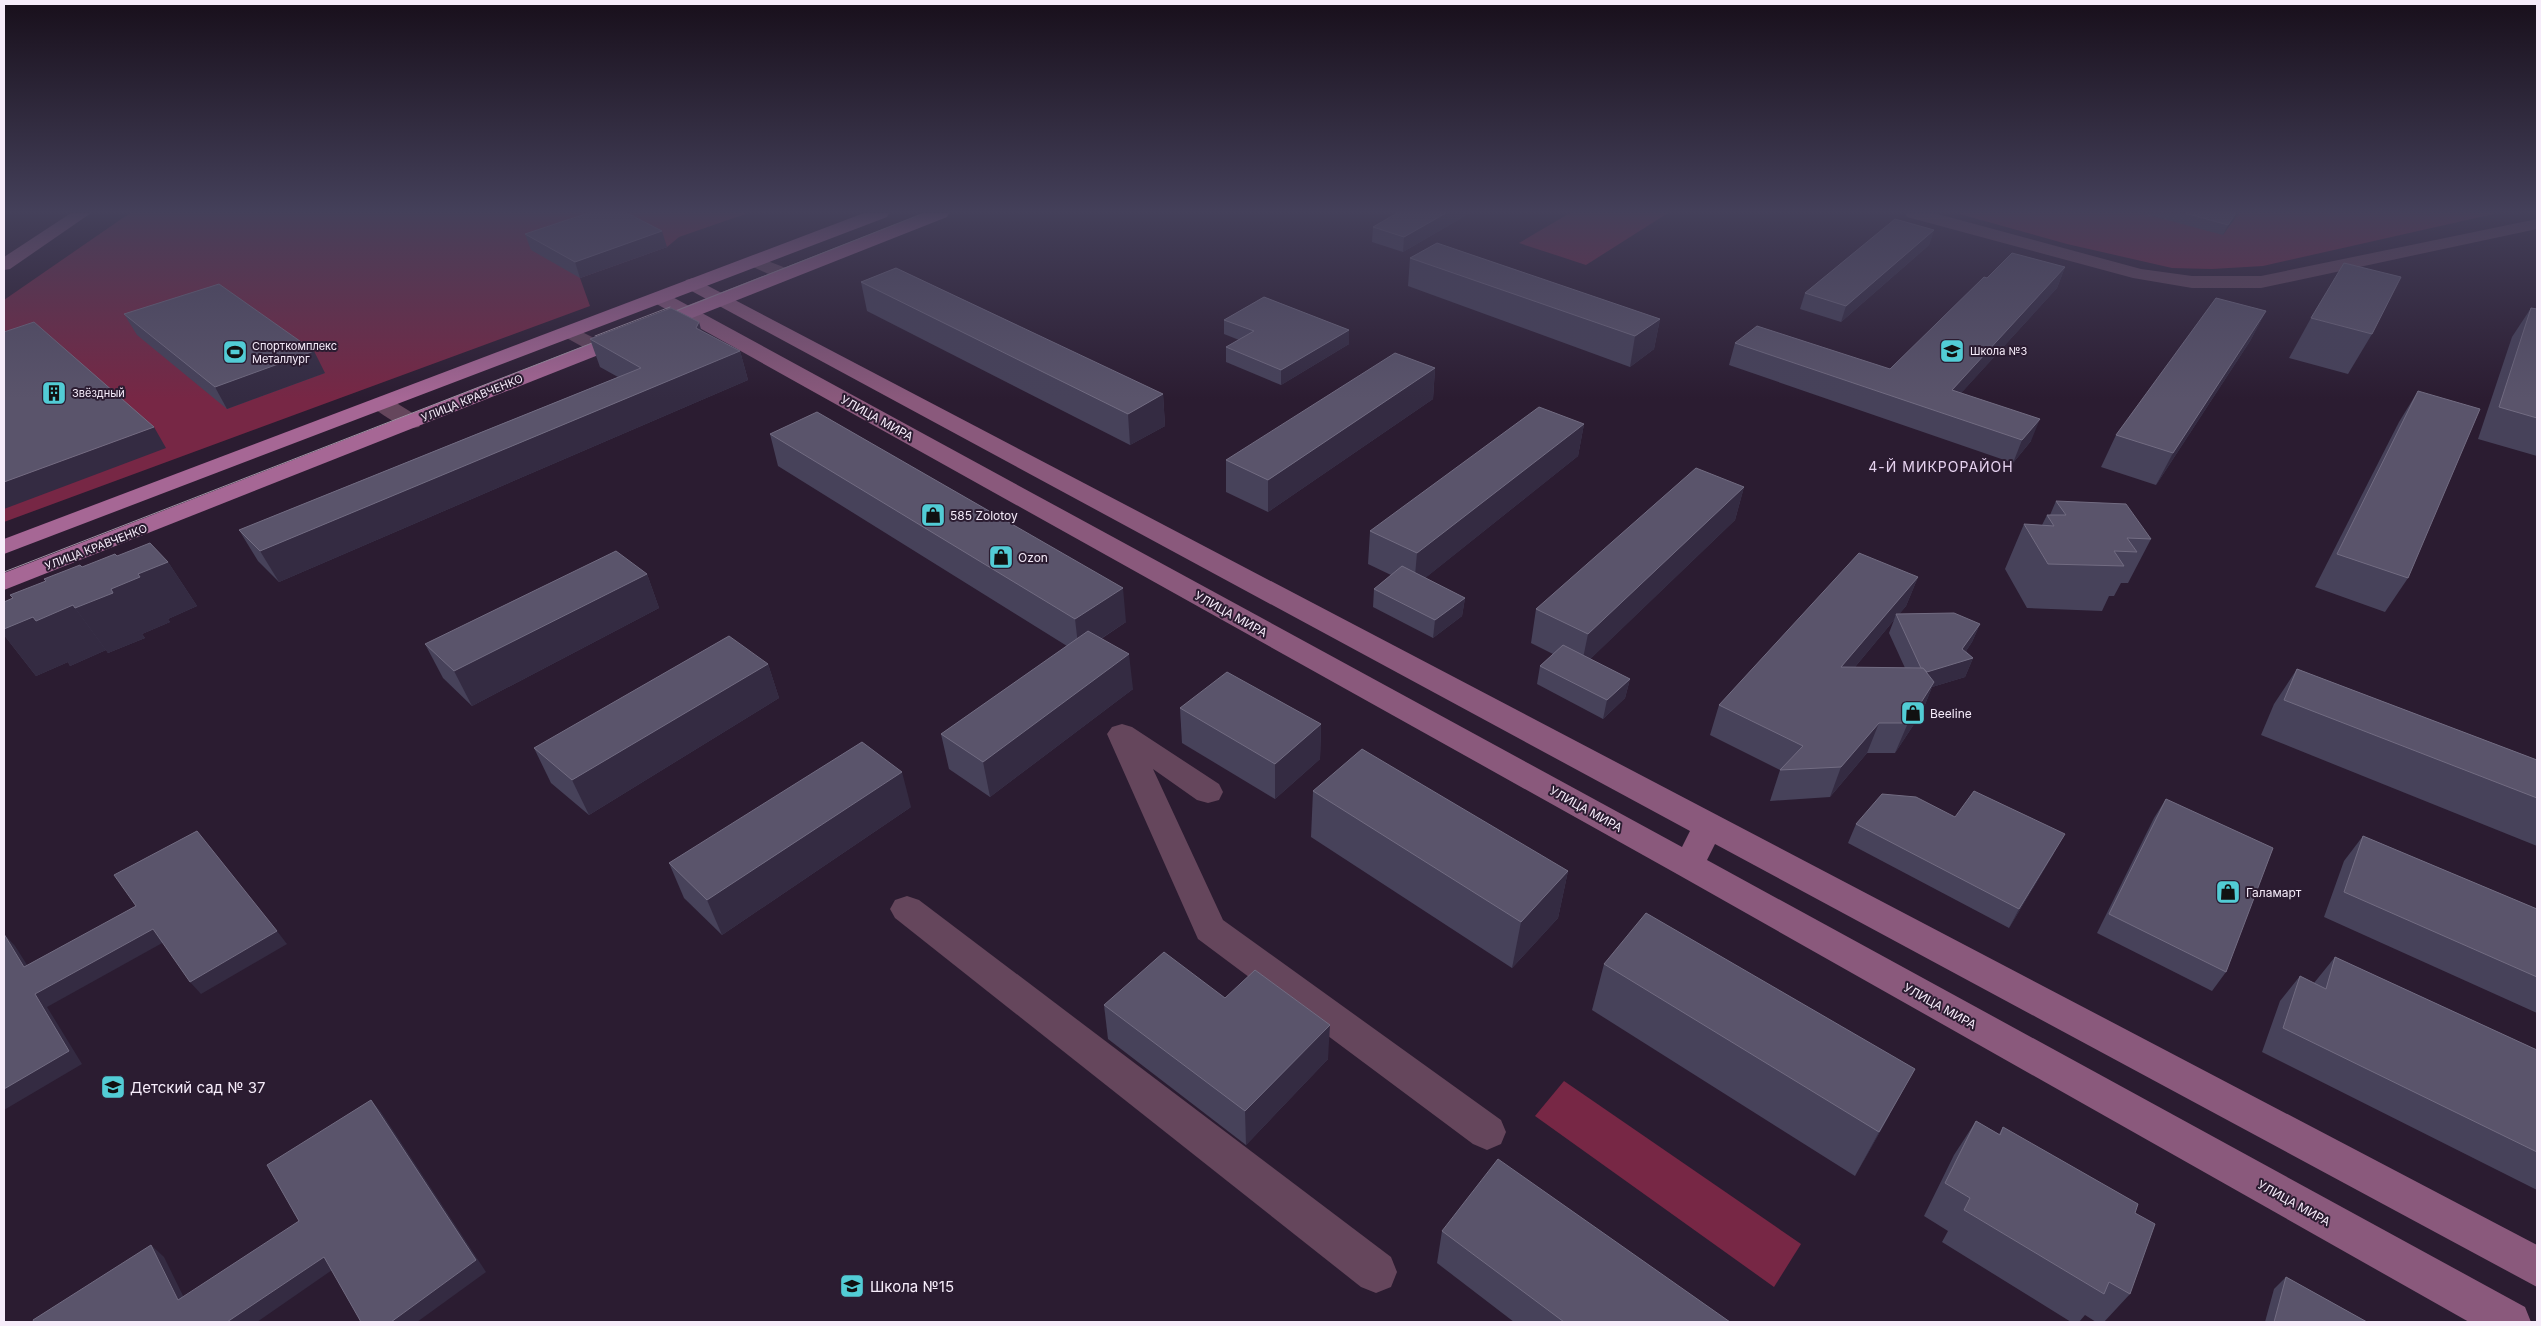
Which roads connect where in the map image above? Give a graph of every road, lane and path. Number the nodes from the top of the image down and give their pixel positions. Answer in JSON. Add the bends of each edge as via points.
{"nodes":[{"id":1,"x":731,"y":275,"type":"edge"},
{"id":2,"x":782,"y":275,"type":"edge"},
{"id":3,"x":2146,"y":275,"type":"edge"},
{"id":4,"x":2295,"y":275,"type":"edge"},
{"id":5,"x":660,"y":298,"type":"joint"},
{"id":6,"x":690,"y":299,"type":"junction"},
{"id":7,"x":721,"y":299,"type":"junction"},
{"id":8,"x":570,"y":332,"type":"junction"},
{"id":9,"x":599,"y":348,"type":"junction"},
{"id":10,"x":382,"y":404,"type":"junction"},
{"id":11,"x":411,"y":422,"type":"junction"},
{"id":12,"x":4,"y":547,"type":"edge"},
{"id":13,"x":4,"y":582,"type":"edge"},
{"id":14,"x":1208,"y":792,"type":"dead end"},
{"id":15,"x":1709,"y":825,"type":"junction"},
{"id":16,"x":1688,"y":865,"type":"junction"},
{"id":17,"x":907,"y":909,"type":"dead end"},
{"id":18,"x":1487,"y":1132,"type":"dead end"},
{"id":19,"x":2537,"y":1267,"type":"edge"},
{"id":20,"x":1376,"y":1272,"type":"dead end"},
{"id":21,"x":2510,"y":1322,"type":"edge"}],
"edges":[{"from":1,"to":6,"type":"main road","name":"УЛИЦА КРАВЧЕНКО"},
{"from":2,"to":7,"type":"main road"},
{"from":3,"to":4,"type":"street","via":[[2197,282],[2261,282]]},
{"from":5,"to":6,"type":"street","name":"УЛИЦА МИРА"},
{"from":5,"to":8,"type":"main road"},
{"from":6,"to":7,"type":"street","name":"УЛИЦА МИРА"},
{"from":6,"to":9,"type":"main road","name":"УЛИЦА КРАВЧЕНКО"},
{"from":6,"to":16,"type":"street","name":"УЛИЦА МИРА"},
{"from":7,"to":15,"type":"street","name":"УЛИЦА МИРА"},
{"from":8,"to":9,"type":"street"},
{"from":8,"to":10,"type":"main road"},
{"from":9,"to":11,"type":"main road","name":"УЛИЦА КРАВЧЕНКО"},
{"from":10,"to":11,"type":"street"},
{"from":10,"to":12,"type":"main road"},
{"from":11,"to":13,"type":"main road","name":"УЛИЦА КРАВЧЕНКО"},
{"from":14,"to":18,"type":"street","via":[[1122,734],[1210,929]]},
{"from":15,"to":16,"type":"street"},
{"from":15,"to":19,"type":"street","name":"УЛИЦА МИРА"},
{"from":16,"to":21,"type":"street","name":"УЛИЦА МИРА"},
{"from":17,"to":20,"type":"street"}]}
